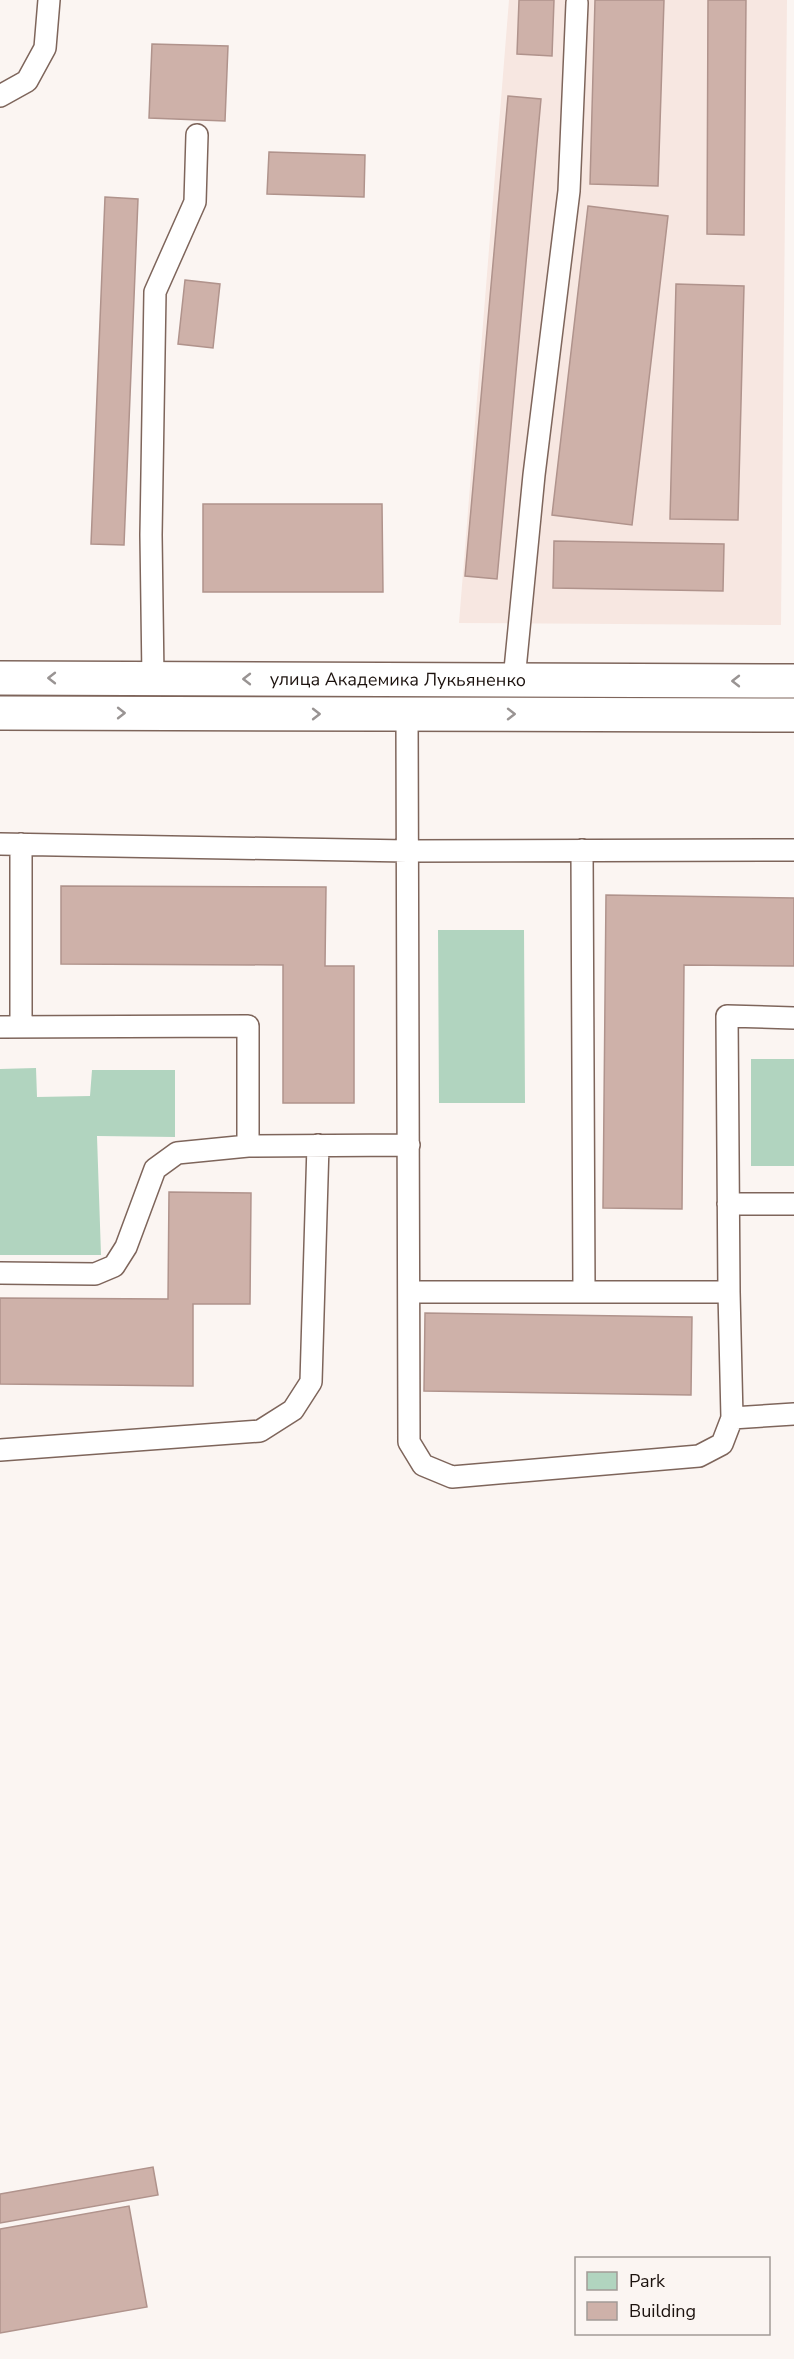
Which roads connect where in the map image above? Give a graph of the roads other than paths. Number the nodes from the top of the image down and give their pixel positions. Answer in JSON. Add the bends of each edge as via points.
{"nodes":[{"id":1,"x":49,"y":0,"type":"edge"},
{"id":2,"x":577,"y":3,"type":"dead end"},
{"id":3,"x":0,"y":96,"type":"edge"},
{"id":4,"x":197,"y":135,"type":"dead end"},
{"id":5,"x":0,"y":678,"type":"edge"},
{"id":6,"x":153,"y":678,"type":"junction"},
{"id":7,"x":514,"y":680,"type":"junction"},
{"id":8,"x":794,"y":681,"type":"edge"},
{"id":9,"x":0,"y":713,"type":"edge"},
{"id":10,"x":407,"y":714,"type":"junction"},
{"id":11,"x":794,"y":715,"type":"edge"},
{"id":12,"x":10,"y":844,"type":"edge"},
{"id":13,"x":582,"y":850,"type":"junction"},
{"id":14,"x":794,"y":850,"type":"edge"},
{"id":15,"x":407,"y":851,"type":"junction"},
{"id":16,"x":794,"y":1018,"type":"edge"},
{"id":17,"x":10,"y":1027,"type":"edge"},
{"id":18,"x":318,"y":1145,"type":"junction"},
{"id":19,"x":409,"y":1145,"type":"junction"},
{"id":20,"x":248,"y":1146,"type":"junction"},
{"id":21,"x":728,"y":1204,"type":"junction"},
{"id":22,"x":794,"y":1204,"type":"edge"},
{"id":23,"x":0,"y":1273,"type":"edge"},
{"id":24,"x":410,"y":1292,"type":"junction"},
{"id":25,"x":584,"y":1292,"type":"junction"},
{"id":26,"x":729,"y":1292,"type":"junction"},
{"id":27,"x":794,"y":1414,"type":"edge"},
{"id":28,"x":732,"y":1418,"type":"junction"},
{"id":29,"x":0,"y":1450,"type":"edge"}],
"edges":[{"from":1,"to":3,"type":"lane","via":[[45,48],[27,81]]},
{"from":2,"to":7,"type":"lane","via":[[569,191],[534,475]]},
{"from":4,"to":6,"type":"lane","via":[[195,202],[155,292]]},
{"from":6,"to":5,"type":"highway","name":"улица Академика Лукьяненко","one_way":true},
{"from":7,"to":6,"type":"highway","name":"улица Академика Лукьяненко","one_way":true},
{"from":8,"to":7,"type":"highway","name":"улица Академика Лукьяненко","one_way":true},
{"from":9,"to":10,"type":"highway","name":"улица Академика Лукьяненко","one_way":true},
{"from":10,"to":11,"type":"highway","name":"улица Академика Лукьяненко","one_way":true},
{"from":10,"to":15,"type":"lane"},
{"from":12,"to":15,"type":"lane"},
{"from":12,"to":17,"type":"lane"},
{"from":13,"to":14,"type":"lane"},
{"from":13,"to":15,"type":"lane"},
{"from":13,"to":25,"type":"lane"},
{"from":15,"to":19,"type":"lane"},
{"from":16,"to":21,"type":"lane","via":[[727,1016]]},
{"from":17,"to":20,"type":"lane","via":[[248,1026]]},
{"from":18,"to":19,"type":"lane"},
{"from":18,"to":20,"type":"lane"},
{"from":18,"to":29,"type":"lane","via":[[311,1383],[293,1410],[260,1431]]},
{"from":19,"to":24,"type":"lane"},
{"from":20,"to":23,"type":"lane","via":[[177,1153],[155,1169],[126,1247],[114,1266],[95,1274]]},
{"from":21,"to":22,"type":"lane"},
{"from":21,"to":26,"type":"lane"},
{"from":24,"to":25,"type":"lane"},
{"from":24,"to":28,"type":"lane","via":[[409,1442],[423,1465],[452,1477],[699,1456],[722,1444]]},
{"from":25,"to":26,"type":"lane"},
{"from":26,"to":28,"type":"lane"},
{"from":27,"to":28,"type":"lane"}]}
